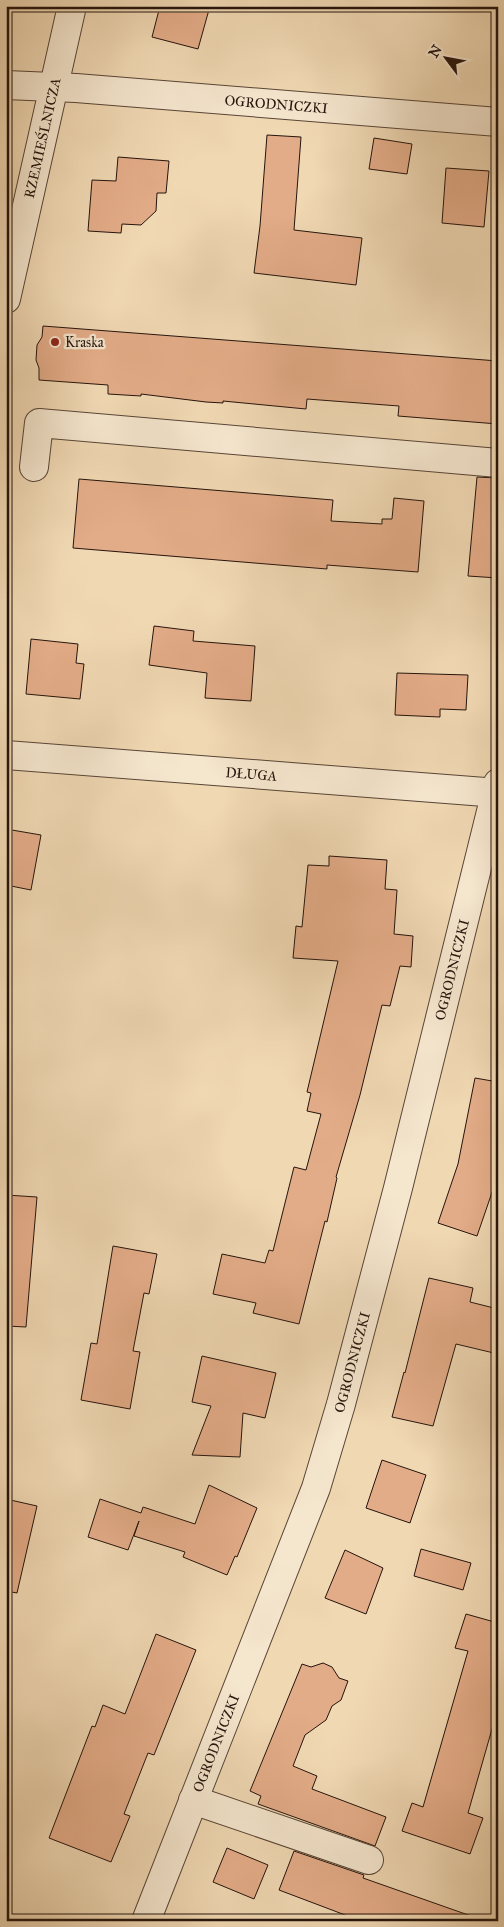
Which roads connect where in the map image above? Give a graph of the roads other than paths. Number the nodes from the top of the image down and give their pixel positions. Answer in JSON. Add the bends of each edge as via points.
{"nodes":[{"id":1,"x":72,"y":6,"type":"edge"},
{"id":2,"x":6,"y":85,"type":"edge"},
{"id":3,"x":55,"y":86,"type":"junction"},
{"id":4,"x":498,"y":122,"type":"edge"},
{"id":5,"x":6,"y":299,"type":"edge"},
{"id":6,"x":498,"y":462,"type":"edge"},
{"id":7,"x":34,"y":467,"type":"dead end"},
{"id":8,"x":6,"y":755,"type":"edge"},
{"id":9,"x":496,"y":789,"type":"edge"},
{"id":10,"x":193,"y":1800,"type":"junction"},
{"id":11,"x":369,"y":1860,"type":"dead end"},
{"id":12,"x":146,"y":1921,"type":"edge"}],
"edges":[{"from":1,"to":3,"type":"street","name":"RZEMIEŚLNICZA"},
{"from":2,"to":3,"type":"street","name":"OGRODNICZKI"},
{"from":3,"to":4,"type":"street","name":"OGRODNICZKI"},
{"from":3,"to":5,"type":"street","name":"RZEMIEŚLNICZA"},
{"from":6,"to":7,"type":"street","via":[[39,424]]},
{"from":8,"to":9,"type":"street","name":"DŁUGA"},
{"from":9,"to":10,"type":"street","name":"OGRODNICZKI","via":[[398,1188],[316,1488]]},
{"from":10,"to":11,"type":"street"},
{"from":10,"to":12,"type":"street","name":"OGRODNICZKI"}]}
